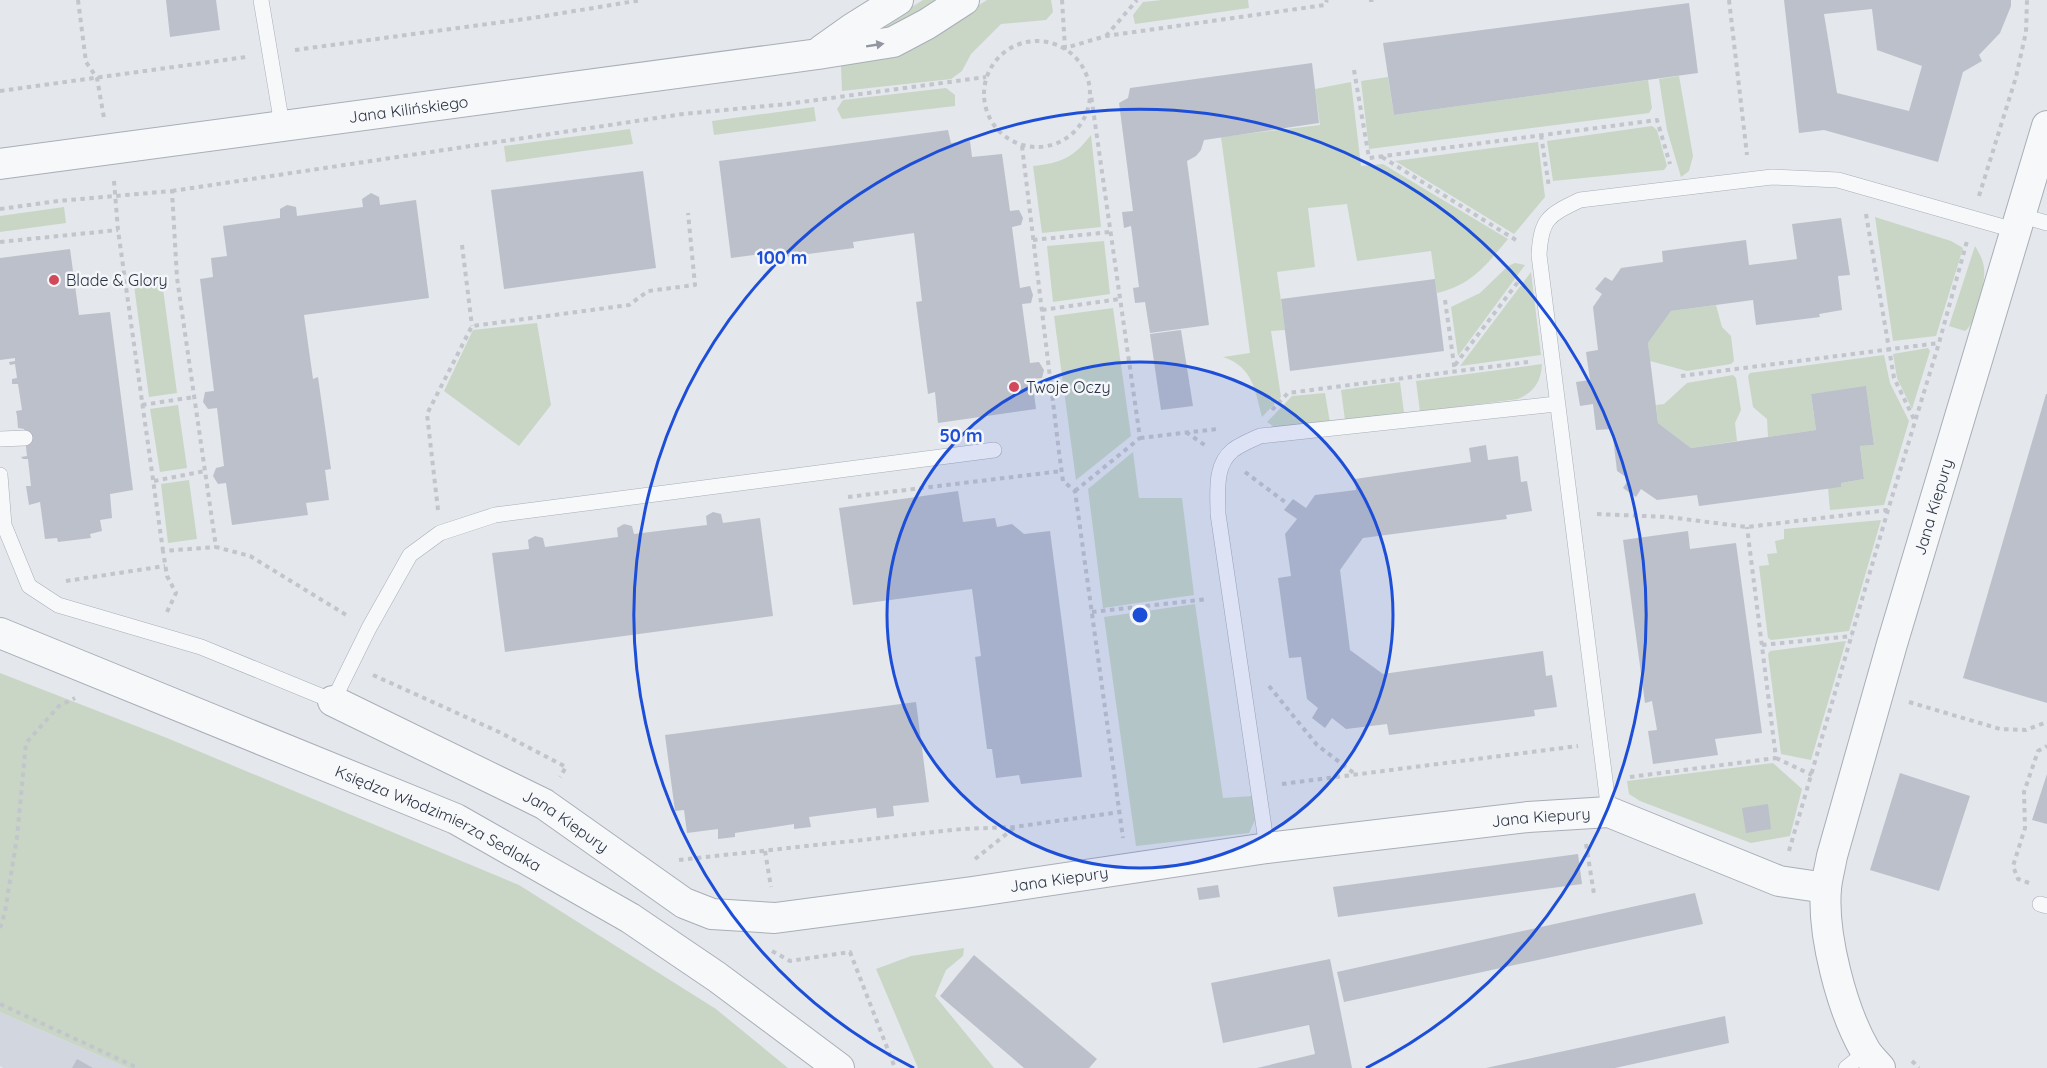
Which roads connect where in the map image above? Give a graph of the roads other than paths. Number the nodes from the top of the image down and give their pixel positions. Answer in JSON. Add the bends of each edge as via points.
{"nodes":[{"id":1,"x":261,"y":0,"type":"edge"},
{"id":2,"x":898,"y":0,"type":"edge"},
{"id":3,"x":963,"y":0,"type":"edge"},
{"id":4,"x":818,"y":54,"type":"junction"},
{"id":5,"x":282,"y":125,"type":"junction"},
{"id":6,"x":2047,"y":126,"type":"edge"},
{"id":7,"x":0,"y":164,"type":"edge"},
{"id":8,"x":2027,"y":222,"type":"edge"},
{"id":9,"x":1556,"y":404,"type":"junction"},
{"id":10,"x":25,"y":438,"type":"dead end"},
{"id":11,"x":0,"y":439,"type":"edge"},
{"id":12,"x":994,"y":450,"type":"dead end"},
{"id":13,"x":0,"y":475,"type":"edge"},
{"id":14,"x":0,"y":633,"type":"edge"},
{"id":15,"x":333,"y":701,"type":"junction"},
{"id":16,"x":1609,"y":812,"type":"junction"},
{"id":17,"x":1266,"y":848,"type":"junction"},
{"id":18,"x":1826,"y":888,"type":"junction"},
{"id":19,"x":1864,"y":1063,"type":"edge"},
{"id":20,"x":839,"y":1068,"type":"edge"}],
"edges":[{"from":1,"to":5,"type":"lane"},
{"from":2,"to":4,"type":"street","name":"Jana Kilińskiego"},
{"from":4,"to":3,"type":"street","name":"Jana Kilińskiego","one_way":true,"via":[[893,42]]},
{"from":4,"to":5,"type":"street","name":"Jana Kilińskiego"},
{"from":5,"to":7,"type":"street","name":"Jana Kilińskiego"},
{"from":6,"to":8,"type":"street","name":"Jana Kiepury"},
{"from":8,"to":9,"type":"lane","via":[[1838,180],[1772,177],[1580,200],[1554,213],[1540,236]]},
{"from":8,"to":18,"type":"street","name":"Jana Kiepury","via":[[1878,692]]},
{"from":9,"to":16,"type":"lane"},
{"from":9,"to":17,"type":"lane","via":[[1260,430],[1226,458],[1217,477],[1218,514]]},
{"from":10,"to":11,"type":"lane"},
{"from":12,"to":15,"type":"lane","via":[[495,515],[440,533],[410,555]]},
{"from":13,"to":15,"type":"lane","via":[[4,525],[29,586],[58,605],[201,647]]},
{"from":14,"to":20,"type":"street","name":"Księdza Włodzimierza Sedlaka","via":[[456,819],[630,918]]},
{"from":15,"to":17,"type":"street","name":"Jana Kiepury","via":[[544,804],[684,903],[712,914],[775,918]]},
{"from":16,"to":17,"type":"street","name":"Jana Kiepury","via":[[1528,816]]},
{"from":16,"to":18,"type":"street","name":"Jana Kiepury","via":[[1779,881]]},
{"from":18,"to":19,"type":"street","name":"Jana Kiepury","via":[[1826,924],[1835,971]]}]}
